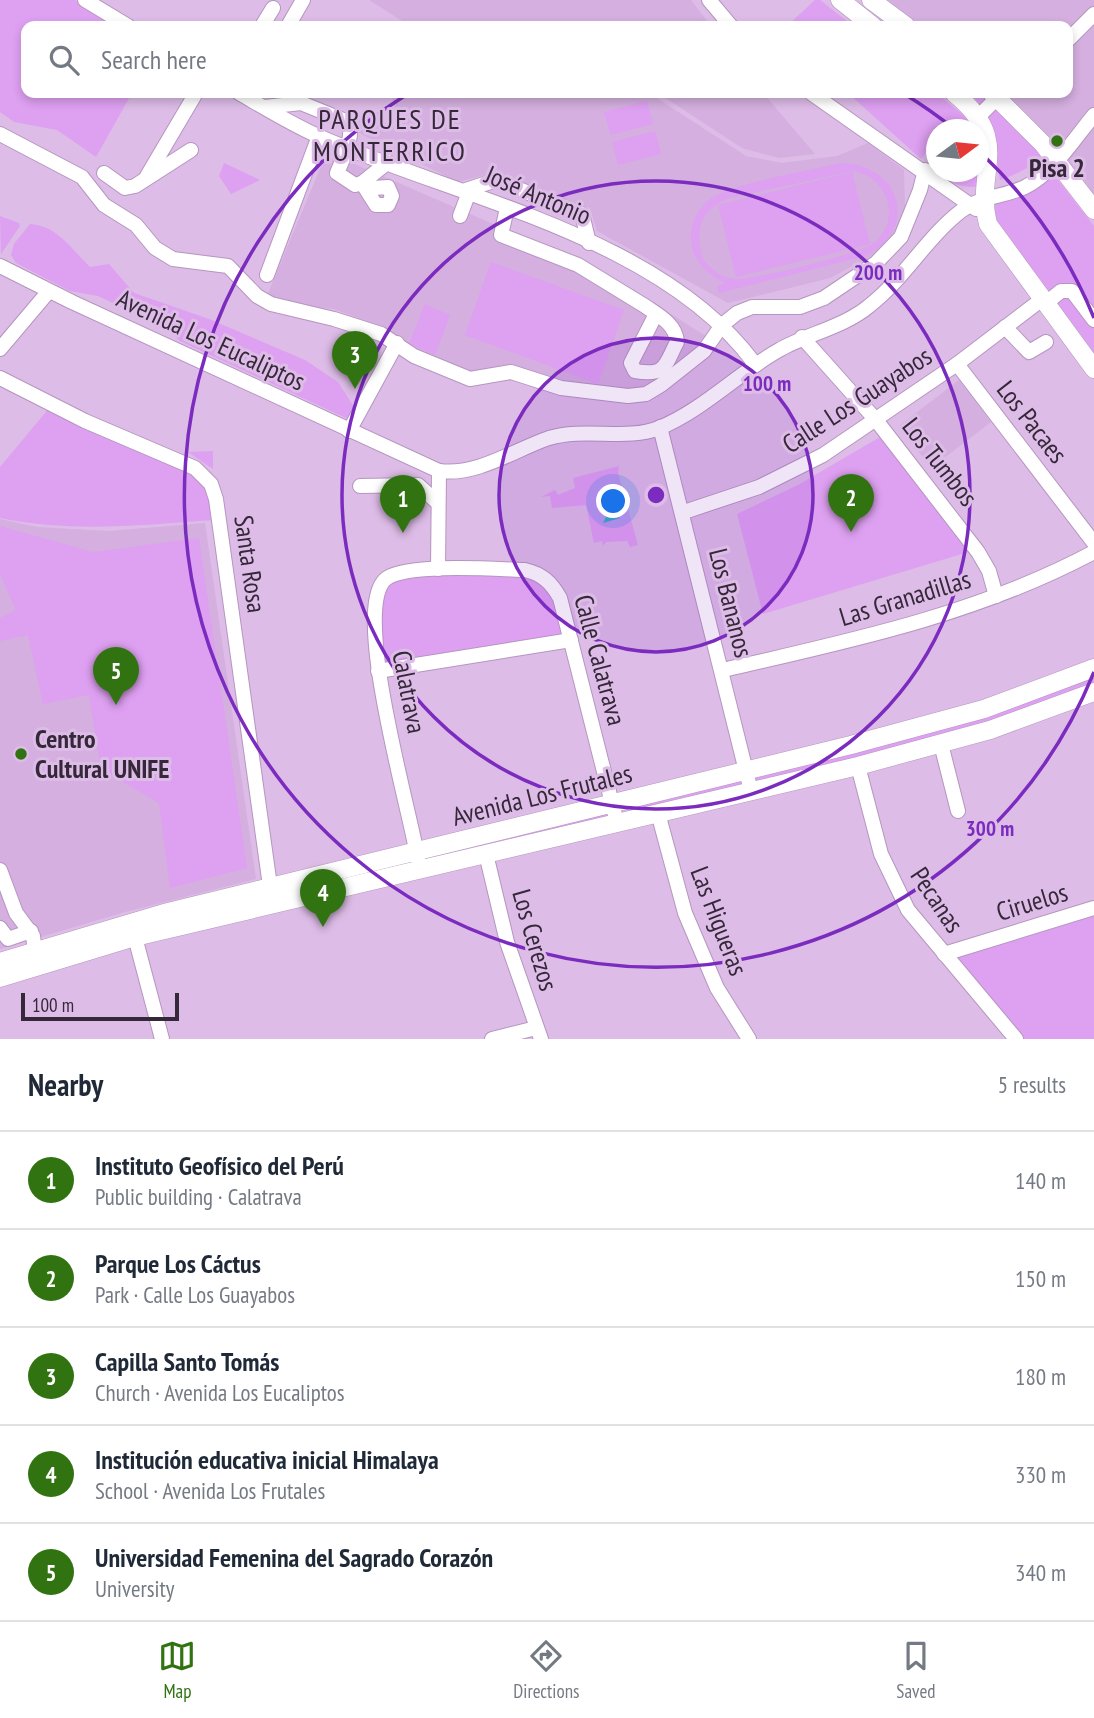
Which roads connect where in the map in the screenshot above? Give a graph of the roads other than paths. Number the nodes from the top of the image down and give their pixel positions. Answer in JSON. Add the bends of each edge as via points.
{"nodes":[{"id":1,"x":85,"y":0,"type":"edge"},
{"id":2,"x":303,"y":0,"type":"edge"},
{"id":3,"x":709,"y":0,"type":"edge"},
{"id":4,"x":840,"y":0,"type":"edge"},
{"id":5,"x":871,"y":0,"type":"edge"},
{"id":6,"x":886,"y":7,"type":"edge"},
{"id":7,"x":273,"y":8,"type":"dead end"},
{"id":8,"x":1094,"y":14,"type":"edge"},
{"id":9,"x":120,"y":21,"type":"edge"},
{"id":10,"x":265,"y":21,"type":"edge"},
{"id":11,"x":291,"y":21,"type":"edge"},
{"id":12,"x":727,"y":21,"type":"edge"},
{"id":13,"x":867,"y":21,"type":"edge"},
{"id":14,"x":901,"y":21,"type":"edge"},
{"id":15,"x":1073,"y":35,"type":"edge"},
{"id":16,"x":193,"y":98,"type":"edge"},
{"id":17,"x":251,"y":98,"type":"edge"},
{"id":18,"x":818,"y":98,"type":"edge"},
{"id":19,"x":959,"y":98,"type":"edge"},
{"id":20,"x":994,"y":98,"type":"edge"},
{"id":21,"x":1001,"y":98,"type":"edge"},
{"id":22,"x":265,"y":107,"type":"junction"},
{"id":23,"x":1094,"y":115,"type":"edge"},
{"id":24,"x":978,"y":117,"type":"junction"},
{"id":25,"x":0,"y":134,"type":"edge"},
{"id":26,"x":319,"y":136,"type":"junction"},
{"id":27,"x":347,"y":147,"type":"junction"},
{"id":28,"x":191,"y":150,"type":"dead end"},
{"id":29,"x":388,"y":162,"type":"junction"},
{"id":30,"x":1055,"y":162,"type":"junction"},
{"id":31,"x":925,"y":170,"type":"junction"},
{"id":32,"x":103,"y":173,"type":"dead end"},
{"id":33,"x":145,"y":180,"type":"junction"},
{"id":34,"x":467,"y":191,"type":"junction"},
{"id":35,"x":979,"y":200,"type":"junction"},
{"id":36,"x":507,"y":208,"type":"junction"},
{"id":37,"x":1094,"y":210,"type":"edge"},
{"id":38,"x":460,"y":216,"type":"dead end"},
{"id":39,"x":589,"y":243,"type":"junction"},
{"id":40,"x":0,"y":265,"type":"edge"},
{"id":41,"x":267,"y":275,"type":"dead end"},
{"id":42,"x":49,"y":291,"type":"junction"},
{"id":43,"x":1043,"y":302,"type":"junction"},
{"id":44,"x":656,"y":314,"type":"dead end"},
{"id":45,"x":1094,"y":320,"type":"edge"},
{"id":46,"x":722,"y":325,"type":"junction"},
{"id":47,"x":1005,"y":327,"type":"junction"},
{"id":48,"x":802,"y":337,"type":"junction"},
{"id":49,"x":1046,"y":342,"type":"dead end"},
{"id":50,"x":397,"y":343,"type":"junction"},
{"id":51,"x":0,"y":349,"type":"edge"},
{"id":52,"x":755,"y":364,"type":"junction"},
{"id":53,"x":957,"y":364,"type":"junction"},
{"id":54,"x":1094,"y":369,"type":"edge"},
{"id":55,"x":0,"y":379,"type":"edge"},
{"id":56,"x":876,"y":420,"type":"junction"},
{"id":57,"x":660,"y":427,"type":"junction"},
{"id":58,"x":349,"y":431,"type":"junction"},
{"id":59,"x":439,"y":471,"type":"junction"},
{"id":60,"x":360,"y":486,"type":"dead end"},
{"id":61,"x":438,"y":503,"type":"junction"},
{"id":62,"x":684,"y":512,"type":"junction"},
{"id":63,"x":1094,"y":543,"type":"edge"},
{"id":64,"x":1094,"y":552,"type":"edge"},
{"id":65,"x":438,"y":569,"type":"junction"},
{"id":66,"x":996,"y":596,"type":"junction"},
{"id":67,"x":571,"y":640,"type":"junction"},
{"id":68,"x":1094,"y":668,"type":"edge"},
{"id":69,"x":723,"y":670,"type":"junction"},
{"id":70,"x":379,"y":671,"type":"junction"},
{"id":71,"x":1094,"y":692,"type":"edge"},
{"id":72,"x":941,"y":744,"type":"junction"},
{"id":73,"x":858,"y":766,"type":"junction"},
{"id":74,"x":747,"y":772,"type":"junction"},
{"id":75,"x":751,"y":791,"type":"junction"},
{"id":76,"x":613,"y":805,"type":"junction"},
{"id":77,"x":958,"y":811,"type":"dead end"},
{"id":78,"x":658,"y":813,"type":"junction"},
{"id":79,"x":617,"y":823,"type":"junction"},
{"id":80,"x":486,"y":854,"type":"junction"},
{"id":81,"x":419,"y":861,"type":"junction"},
{"id":82,"x":0,"y":870,"type":"edge"},
{"id":83,"x":270,"y":886,"type":"junction"},
{"id":84,"x":1094,"y":908,"type":"edge"},
{"id":85,"x":164,"y":913,"type":"junction"},
{"id":86,"x":0,"y":928,"type":"edge"},
{"id":87,"x":30,"y":931,"type":"junction"},
{"id":88,"x":135,"y":937,"type":"junction"},
{"id":89,"x":944,"y":954,"type":"junction"},
{"id":90,"x":35,"y":958,"type":"junction"},
{"id":91,"x":0,"y":962,"type":"edge"},
{"id":92,"x":0,"y":978,"type":"edge"},
{"id":93,"x":539,"y":1034,"type":"edge"},
{"id":94,"x":162,"y":1039,"type":"edge"},
{"id":95,"x":492,"y":1039,"type":"edge"},
{"id":96,"x":749,"y":1039,"type":"edge"},
{"id":97,"x":1016,"y":1039,"type":"edge"}],
"edges":[{"from":1,"to":9,"type":"street"},
{"from":2,"to":11,"type":"street"},
{"from":3,"to":12,"type":"street"},
{"from":4,"to":13,"type":"main road"},
{"from":5,"to":6,"type":"main road"},
{"from":6,"to":14,"type":"main road"},
{"from":7,"to":10,"type":"street"},
{"from":8,"to":15,"type":"street"},
{"from":16,"to":33,"type":"street"},
{"from":17,"to":22,"type":"street","name":"José Antonio"},
{"from":18,"to":31,"type":"street"},
{"from":19,"to":24,"type":"main road"},
{"from":20,"to":24,"type":"street"},
{"from":21,"to":30,"type":"main road"},
{"from":22,"to":26,"type":"street","name":"José Antonio"},
{"from":22,"to":27,"type":"street","via":[[300,103],[343,118],[351,128]]},
{"from":23,"to":30,"type":"street"},
{"from":24,"to":35,"type":"main road","via":[[988,142]]},
{"from":25,"to":50,"type":"street","via":[[82,177],[104,205],[136,225],[155,248],[173,259],[229,266],[271,304],[334,319]]},
{"from":26,"to":27,"type":"street","name":"José Antonio"},
{"from":26,"to":41,"type":"street"},
{"from":27,"to":29,"type":"street","name":"José Antonio"},
{"from":27,"to":29,"type":"street","via":[[337,173],[355,185],[368,186]]},
{"from":28,"to":33,"type":"street"},
{"from":29,"to":34,"type":"street","name":"José Antonio"},
{"from":30,"to":35,"type":"street","via":[[1023,188]]},
{"from":30,"to":37,"type":"main road"},
{"from":31,"to":35,"type":"street"},
{"from":31,"to":46,"type":"street","via":[[901,237],[876,263],[824,298],[781,309],[752,307]]},
{"from":32,"to":33,"type":"street","via":[[125,188]]},
{"from":34,"to":36,"type":"street","name":"José Antonio"},
{"from":34,"to":38,"type":"street"},
{"from":34,"to":39,"type":"street","via":[[496,180],[582,214]]},
{"from":35,"to":43,"type":"main road","via":[[988,224]]},
{"from":35,"to":48,"type":"street","name":"Avenida Los Eucaliptos","via":[[938,232],[868,308]]},
{"from":36,"to":39,"type":"street","name":"José Antonio"},
{"from":36,"to":44,"type":"street","via":[[500,232],[504,237],[578,265]]},
{"from":39,"to":46,"type":"street","name":"José Antonio","via":[[652,276]]},
{"from":40,"to":42,"type":"street","name":"Avenida Los Eucaliptos"},
{"from":42,"to":51,"type":"street"},
{"from":42,"to":58,"type":"street","name":"Avenida Los Eucaliptos"},
{"from":43,"to":45,"type":"street","name":"Calle Los Guayabos","via":[[1061,291],[1072,291]]},
{"from":43,"to":47,"type":"street","name":"Calle Los Guayabos"},
{"from":43,"to":54,"type":"main road"},
{"from":46,"to":50,"type":"street","via":[[704,351],[662,386],[628,396],[561,388],[511,372],[470,379],[414,356]]},
{"from":46,"to":52,"type":"street","name":"José Antonio"},
{"from":47,"to":49,"type":"street","via":[[1029,352]]},
{"from":47,"to":53,"type":"street","name":"Calle Los Guayabos"},
{"from":48,"to":52,"type":"street","name":"Avenida Los Eucaliptos"},
{"from":48,"to":56,"type":"street","name":"Los Tumbos"},
{"from":50,"to":58,"type":"street"},
{"from":52,"to":57,"type":"street","name":"Avenida Los Eucaliptos"},
{"from":53,"to":56,"type":"street","name":"Calle Los Guayabos"},
{"from":53,"to":63,"type":"street","name":"Los Pacaes"},
{"from":55,"to":83,"type":"street","name":"Santa Rosa","via":[[195,468],[211,484]]},
{"from":56,"to":62,"type":"street","name":"Calle Los Guayabos","via":[[790,474]]},
{"from":56,"to":66,"type":"street","name":"Los Tumbos","via":[[978,552]]},
{"from":57,"to":59,"type":"street","name":"Avenida Los Eucaliptos","via":[[583,431],[551,438],[461,472]]},
{"from":57,"to":62,"type":"street","name":"Los Bananos"},
{"from":58,"to":59,"type":"street","name":"Avenida Los Eucaliptos"},
{"from":59,"to":61,"type":"street"},
{"from":60,"to":61,"type":"street","via":[[418,485]]},
{"from":61,"to":65,"type":"street"},
{"from":62,"to":69,"type":"street","name":"Los Bananos"},
{"from":64,"to":66,"type":"street","name":"Las Granadillas"},
{"from":65,"to":67,"type":"street","name":"Calle Calatrava","via":[[537,573],[560,597]]},
{"from":65,"to":70,"type":"street","name":"Calatrava","via":[[390,576],[377,590],[373,633]]},
{"from":66,"to":69,"type":"street","name":"Las Granadillas","via":[[893,632]]},
{"from":67,"to":70,"type":"street"},
{"from":67,"to":76,"type":"street","name":"Calle Calatrava"},
{"from":68,"to":74,"type":"main road","name":"Avenida Los Frutales","via":[[984,709]]},
{"from":69,"to":74,"type":"street","name":"Los Bananos"},
{"from":70,"to":81,"type":"street","name":"Calatrava"},
{"from":71,"to":72,"type":"main road","name":"Avenida Los Frutales"},
{"from":72,"to":73,"type":"main road","name":"Avenida Los Frutales"},
{"from":72,"to":77,"type":"street"},
{"from":73,"to":75,"type":"main road","name":"Avenida Los Frutales"},
{"from":73,"to":89,"type":"street","name":"Pecanas","via":[[892,880],[908,910]]},
{"from":74,"to":75,"type":"street","name":"Los Bananos"},
{"from":74,"to":76,"type":"main road","name":"Avenida Los Frutales"},
{"from":75,"to":78,"type":"main road","name":"Avenida Los Frutales"},
{"from":76,"to":79,"type":"street","name":"Calle Calatrava"},
{"from":76,"to":81,"type":"main road","name":"Avenida Los Frutales"},
{"from":78,"to":79,"type":"main road","name":"Avenida Los Frutales"},
{"from":78,"to":96,"type":"street","name":"Las Higueras","via":[[690,926],[717,988]]},
{"from":79,"to":80,"type":"main road","name":"Avenida Los Frutales"},
{"from":80,"to":81,"type":"main road","name":"Avenida Los Frutales"},
{"from":80,"to":93,"type":"street","name":"Los Cerezos","via":[[507,942]]},
{"from":81,"to":83,"type":"main road","name":"Avenida Los Frutales"},
{"from":81,"to":88,"type":"main road","name":"Avenida Los Frutales"},
{"from":82,"to":87,"type":"street","via":[[16,913]]},
{"from":83,"to":85,"type":"main road","name":"Avenida Los Frutales"},
{"from":84,"to":89,"type":"street","name":"Ciruelos"},
{"from":85,"to":88,"type":"main road","via":[[138,925]]},
{"from":85,"to":90,"type":"main road","name":"Avenida Los Frutales"},
{"from":86,"to":87,"type":"street","via":[[8,939]]},
{"from":87,"to":90,"type":"street"},
{"from":88,"to":90,"type":"main road","name":"Avenida Los Frutales"},
{"from":88,"to":94,"type":"street"},
{"from":89,"to":97,"type":"street","name":"Pecanas"},
{"from":90,"to":91,"type":"main road","name":"Avenida Los Frutales"},
{"from":90,"to":92,"type":"main road","name":"Avenida Los Frutales"},
{"from":93,"to":95,"type":"street"}]}
